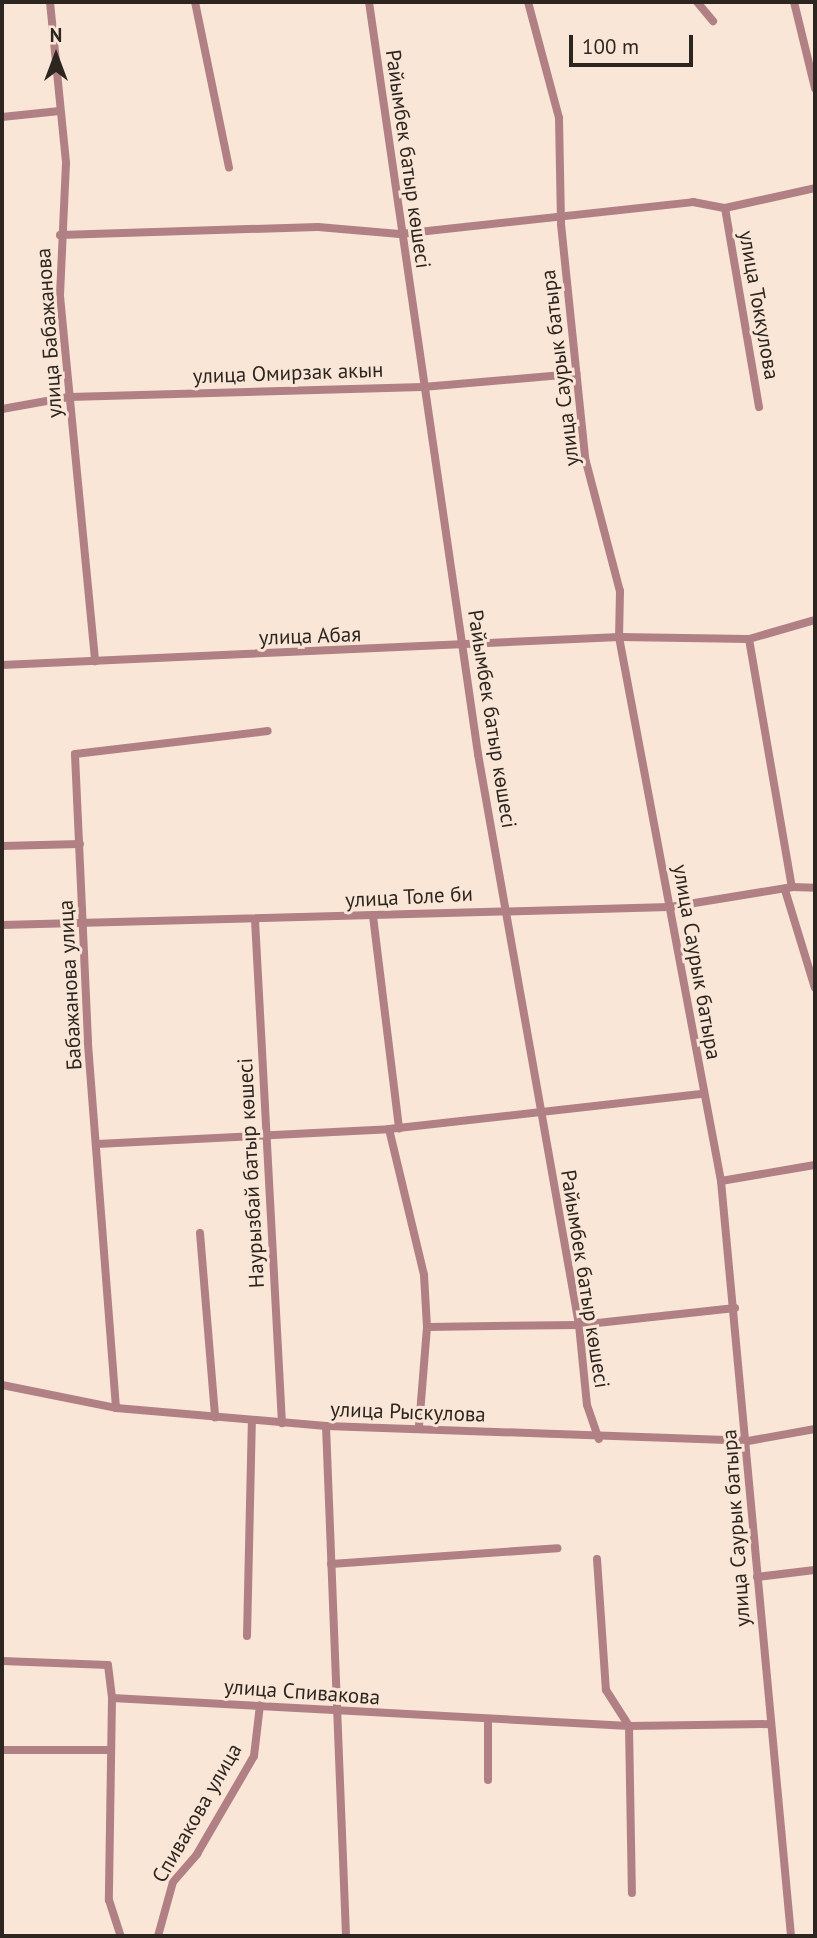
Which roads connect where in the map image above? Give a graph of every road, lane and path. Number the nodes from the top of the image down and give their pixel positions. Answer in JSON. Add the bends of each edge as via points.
{"nodes":[{"id":1,"x":50,"y":2,"type":"edge"},
{"id":2,"x":195,"y":2,"type":"edge"},
{"id":3,"x":369,"y":2,"type":"edge"},
{"id":4,"x":528,"y":2,"type":"edge"},
{"id":5,"x":697,"y":2,"type":"edge"},
{"id":6,"x":793,"y":2,"type":"edge"},
{"id":7,"x":713,"y":21,"type":"dead end"},
{"id":8,"x":815,"y":88,"type":"edge"},
{"id":9,"x":60,"y":111,"type":"junction"},
{"id":10,"x":2,"y":117,"type":"edge"},
{"id":11,"x":229,"y":168,"type":"dead end"},
{"id":12,"x":815,"y":188,"type":"edge"},
{"id":13,"x":725,"y":208,"type":"junction"},
{"id":14,"x":561,"y":218,"type":"junction"},
{"id":15,"x":400,"y":234,"type":"junction"},
{"id":16,"x":60,"y":235,"type":"junction"},
{"id":17,"x":576,"y":374,"type":"junction"},
{"id":18,"x":422,"y":387,"type":"junction"},
{"id":19,"x":69,"y":397,"type":"junction"},
{"id":20,"x":759,"y":407,"type":"dead end"},
{"id":21,"x":2,"y":409,"type":"edge"},
{"id":22,"x":815,"y":620,"type":"edge"},
{"id":23,"x":619,"y":637,"type":"junction"},
{"id":24,"x":750,"y":639,"type":"junction"},
{"id":25,"x":463,"y":648,"type":"junction"},
{"id":26,"x":94,"y":661,"type":"junction"},
{"id":27,"x":2,"y":665,"type":"edge"},
{"id":28,"x":268,"y":731,"type":"dead end"},
{"id":29,"x":80,"y":844,"type":"junction"},
{"id":30,"x":2,"y":846,"type":"edge"},
{"id":31,"x":788,"y":888,"type":"junction"},
{"id":32,"x":815,"y":888,"type":"edge"},
{"id":33,"x":670,"y":907,"type":"junction"},
{"id":34,"x":505,"y":911,"type":"junction"},
{"id":35,"x":373,"y":916,"type":"junction"},
{"id":36,"x":255,"y":920,"type":"junction"},
{"id":37,"x":2,"y":925,"type":"edge"},
{"id":38,"x":85,"y":926,"type":"junction"},
{"id":39,"x":815,"y":988,"type":"edge"},
{"id":40,"x":703,"y":1094,"type":"junction"},
{"id":41,"x":539,"y":1111,"type":"junction"},
{"id":42,"x":399,"y":1128,"type":"junction"},
{"id":43,"x":388,"y":1129,"type":"junction"},
{"id":44,"x":266,"y":1134,"type":"junction"},
{"id":45,"x":97,"y":1144,"type":"junction"},
{"id":46,"x":815,"y":1164,"type":"edge"},
{"id":47,"x":721,"y":1181,"type":"junction"},
{"id":48,"x":200,"y":1234,"type":"dead end"},
{"id":49,"x":735,"y":1308,"type":"junction"},
{"id":50,"x":579,"y":1325,"type":"junction"},
{"id":51,"x":426,"y":1328,"type":"junction"},
{"id":52,"x":2,"y":1385,"type":"edge"},
{"id":53,"x":116,"y":1408,"type":"junction"},
{"id":54,"x":215,"y":1417,"type":"junction"},
{"id":55,"x":252,"y":1420,"type":"junction"},
{"id":56,"x":282,"y":1423,"type":"junction"},
{"id":57,"x":326,"y":1426,"type":"junction"},
{"id":58,"x":419,"y":1426,"type":"junction"},
{"id":59,"x":815,"y":1429,"type":"edge"},
{"id":60,"x":599,"y":1439,"type":"junction"},
{"id":61,"x":748,"y":1441,"type":"junction"},
{"id":62,"x":558,"y":1548,"type":"dead end"},
{"id":63,"x":597,"y":1559,"type":"dead end"},
{"id":64,"x":331,"y":1564,"type":"junction"},
{"id":65,"x":815,"y":1570,"type":"edge"},
{"id":66,"x":757,"y":1577,"type":"junction"},
{"id":67,"x":247,"y":1636,"type":"dead end"},
{"id":68,"x":2,"y":1661,"type":"edge"},
{"id":69,"x":112,"y":1698,"type":"junction"},
{"id":70,"x":260,"y":1705,"type":"junction"},
{"id":71,"x":337,"y":1712,"type":"junction"},
{"id":72,"x":488,"y":1720,"type":"junction"},
{"id":73,"x":770,"y":1724,"type":"junction"},
{"id":74,"x":629,"y":1726,"type":"junction"},
{"id":75,"x":2,"y":1750,"type":"edge"},
{"id":76,"x":110,"y":1750,"type":"junction"},
{"id":77,"x":488,"y":1780,"type":"dead end"},
{"id":78,"x":632,"y":1893,"type":"dead end"},
{"id":79,"x":121,"y":1936,"type":"edge"},
{"id":80,"x":158,"y":1936,"type":"edge"},
{"id":81,"x":346,"y":1936,"type":"edge"},
{"id":82,"x":791,"y":1936,"type":"edge"}],
"edges":[{"from":1,"to":9,"type":"street","name":"улица Бабажанова"},
{"from":2,"to":11,"type":"street"},
{"from":3,"to":15,"type":"street","name":"Райымбек батыр көшесі"},
{"from":4,"to":14,"type":"street","name":"улица Саурык батыра","via":[[559,118]]},
{"from":5,"to":7,"type":"street"},
{"from":6,"to":8,"type":"street"},
{"from":9,"to":10,"type":"street"},
{"from":9,"to":16,"type":"street","name":"улица Бабажанова","via":[[66,163]]},
{"from":12,"to":13,"type":"street"},
{"from":13,"to":14,"type":"street","via":[[693,202]]},
{"from":13,"to":20,"type":"street","name":"улица Токкулова"},
{"from":14,"to":15,"type":"street"},
{"from":14,"to":17,"type":"street","name":"улица Саурык батыра"},
{"from":15,"to":16,"type":"street","via":[[318,227]]},
{"from":15,"to":18,"type":"street","name":"Райымбек батыр көшесі"},
{"from":16,"to":19,"type":"street","name":"улица Бабажанова"},
{"from":17,"to":18,"type":"street","name":"улица Омирзак акын"},
{"from":17,"to":23,"type":"street","name":"улица Саурык батыра","via":[[585,457],[620,592]]},
{"from":18,"to":19,"type":"street","name":"улица Омирзак акын"},
{"from":18,"to":25,"type":"street","name":"Райымбек батыр көшесі"},
{"from":19,"to":21,"type":"street","name":"улица Омирзак акын"},
{"from":19,"to":26,"type":"street","name":"улица Бабажанова"},
{"from":22,"to":24,"type":"street","name":"улица Абая"},
{"from":23,"to":24,"type":"street","name":"улица Абая"},
{"from":23,"to":25,"type":"street","name":"улица Абая"},
{"from":23,"to":33,"type":"street","name":"улица Саурык батыра"},
{"from":24,"to":31,"type":"street"},
{"from":25,"to":26,"type":"street","name":"улица Абая"},
{"from":25,"to":34,"type":"street","name":"Райымбек батыр көшесі"},
{"from":26,"to":27,"type":"street","name":"улица Абая"},
{"from":28,"to":29,"type":"street","name":"Бабажанова улица","via":[[75,754]]},
{"from":29,"to":30,"type":"street"},
{"from":29,"to":38,"type":"street","name":"Бабажанова улица"},
{"from":31,"to":32,"type":"street","name":"улица Толе би"},
{"from":31,"to":33,"type":"street","name":"улица Толе би"},
{"from":31,"to":39,"type":"street"},
{"from":33,"to":34,"type":"street","name":"улица Толе би"},
{"from":33,"to":40,"type":"street","name":"улица Саурык батыра"},
{"from":34,"to":35,"type":"street","name":"улица Толе би"},
{"from":34,"to":41,"type":"street","name":"Райымбек батыр көшесі"},
{"from":35,"to":36,"type":"street","name":"улица Толе би"},
{"from":35,"to":42,"type":"street"},
{"from":36,"to":38,"type":"street","name":"улица Толе би"},
{"from":36,"to":44,"type":"street","name":"Наурызбай батыр көшесі"},
{"from":37,"to":38,"type":"street","name":"улица Толе би"},
{"from":38,"to":45,"type":"street","name":"Бабажанова улица"},
{"from":40,"to":41,"type":"street"},
{"from":40,"to":47,"type":"street","name":"улица Саурык батыра"},
{"from":41,"to":42,"type":"street"},
{"from":41,"to":50,"type":"street","name":"Райымбек батыр көшесі"},
{"from":42,"to":43,"type":"street"},
{"from":43,"to":44,"type":"street"},
{"from":43,"to":51,"type":"street","via":[[424,1276]]},
{"from":44,"to":45,"type":"street"},
{"from":44,"to":56,"type":"street","name":"Наурызбай батыр көшесі"},
{"from":45,"to":53,"type":"street","name":"Бабажанова улица"},
{"from":46,"to":47,"type":"street"},
{"from":47,"to":49,"type":"street","name":"улица Саурык батыра"},
{"from":48,"to":54,"type":"street"},
{"from":49,"to":50,"type":"street"},
{"from":49,"to":61,"type":"street","name":"улица Саурык батыра"},
{"from":50,"to":51,"type":"street"},
{"from":50,"to":60,"type":"street","name":"Райымбек батыр көшесі","via":[[587,1405]]},
{"from":51,"to":58,"type":"street"},
{"from":52,"to":53,"type":"street","name":"улица Рыскулова"},
{"from":53,"to":54,"type":"street","name":"улица Рыскулова"},
{"from":54,"to":55,"type":"street","name":"улица Рыскулова"},
{"from":55,"to":56,"type":"street","name":"улица Рыскулова"},
{"from":55,"to":67,"type":"street"},
{"from":56,"to":57,"type":"street","name":"улица Рыскулова"},
{"from":57,"to":58,"type":"street","name":"улица Рыскулова"},
{"from":57,"to":64,"type":"street"},
{"from":58,"to":60,"type":"street","name":"улица Рыскулова"},
{"from":59,"to":61,"type":"street","name":"улица Рыскулова"},
{"from":60,"to":61,"type":"street","name":"улица Рыскулова"},
{"from":61,"to":66,"type":"street","name":"улица Саурык батыра"},
{"from":62,"to":64,"type":"street"},
{"from":63,"to":74,"type":"street","via":[[606,1690]]},
{"from":64,"to":71,"type":"street"},
{"from":65,"to":66,"type":"street"},
{"from":66,"to":73,"type":"street","name":"улица Саурык батыра"},
{"from":68,"to":69,"type":"street","via":[[108,1665]]},
{"from":69,"to":70,"type":"street","name":"улица Спивакова"},
{"from":69,"to":76,"type":"street"},
{"from":70,"to":71,"type":"street","name":"улица Спивакова"},
{"from":70,"to":80,"type":"street","name":"Спивакова улица","via":[[254,1756],[197,1854],[173,1882]]},
{"from":71,"to":72,"type":"street","name":"улица Спивакова"},
{"from":71,"to":81,"type":"street"},
{"from":72,"to":74,"type":"street","name":"улица Спивакова"},
{"from":72,"to":77,"type":"street"},
{"from":73,"to":74,"type":"street","name":"улица Спивакова"},
{"from":73,"to":82,"type":"street","name":"улица Саурык батыра"},
{"from":74,"to":78,"type":"street"},
{"from":75,"to":76,"type":"street"},
{"from":76,"to":79,"type":"street","via":[[109,1900]]}]}
